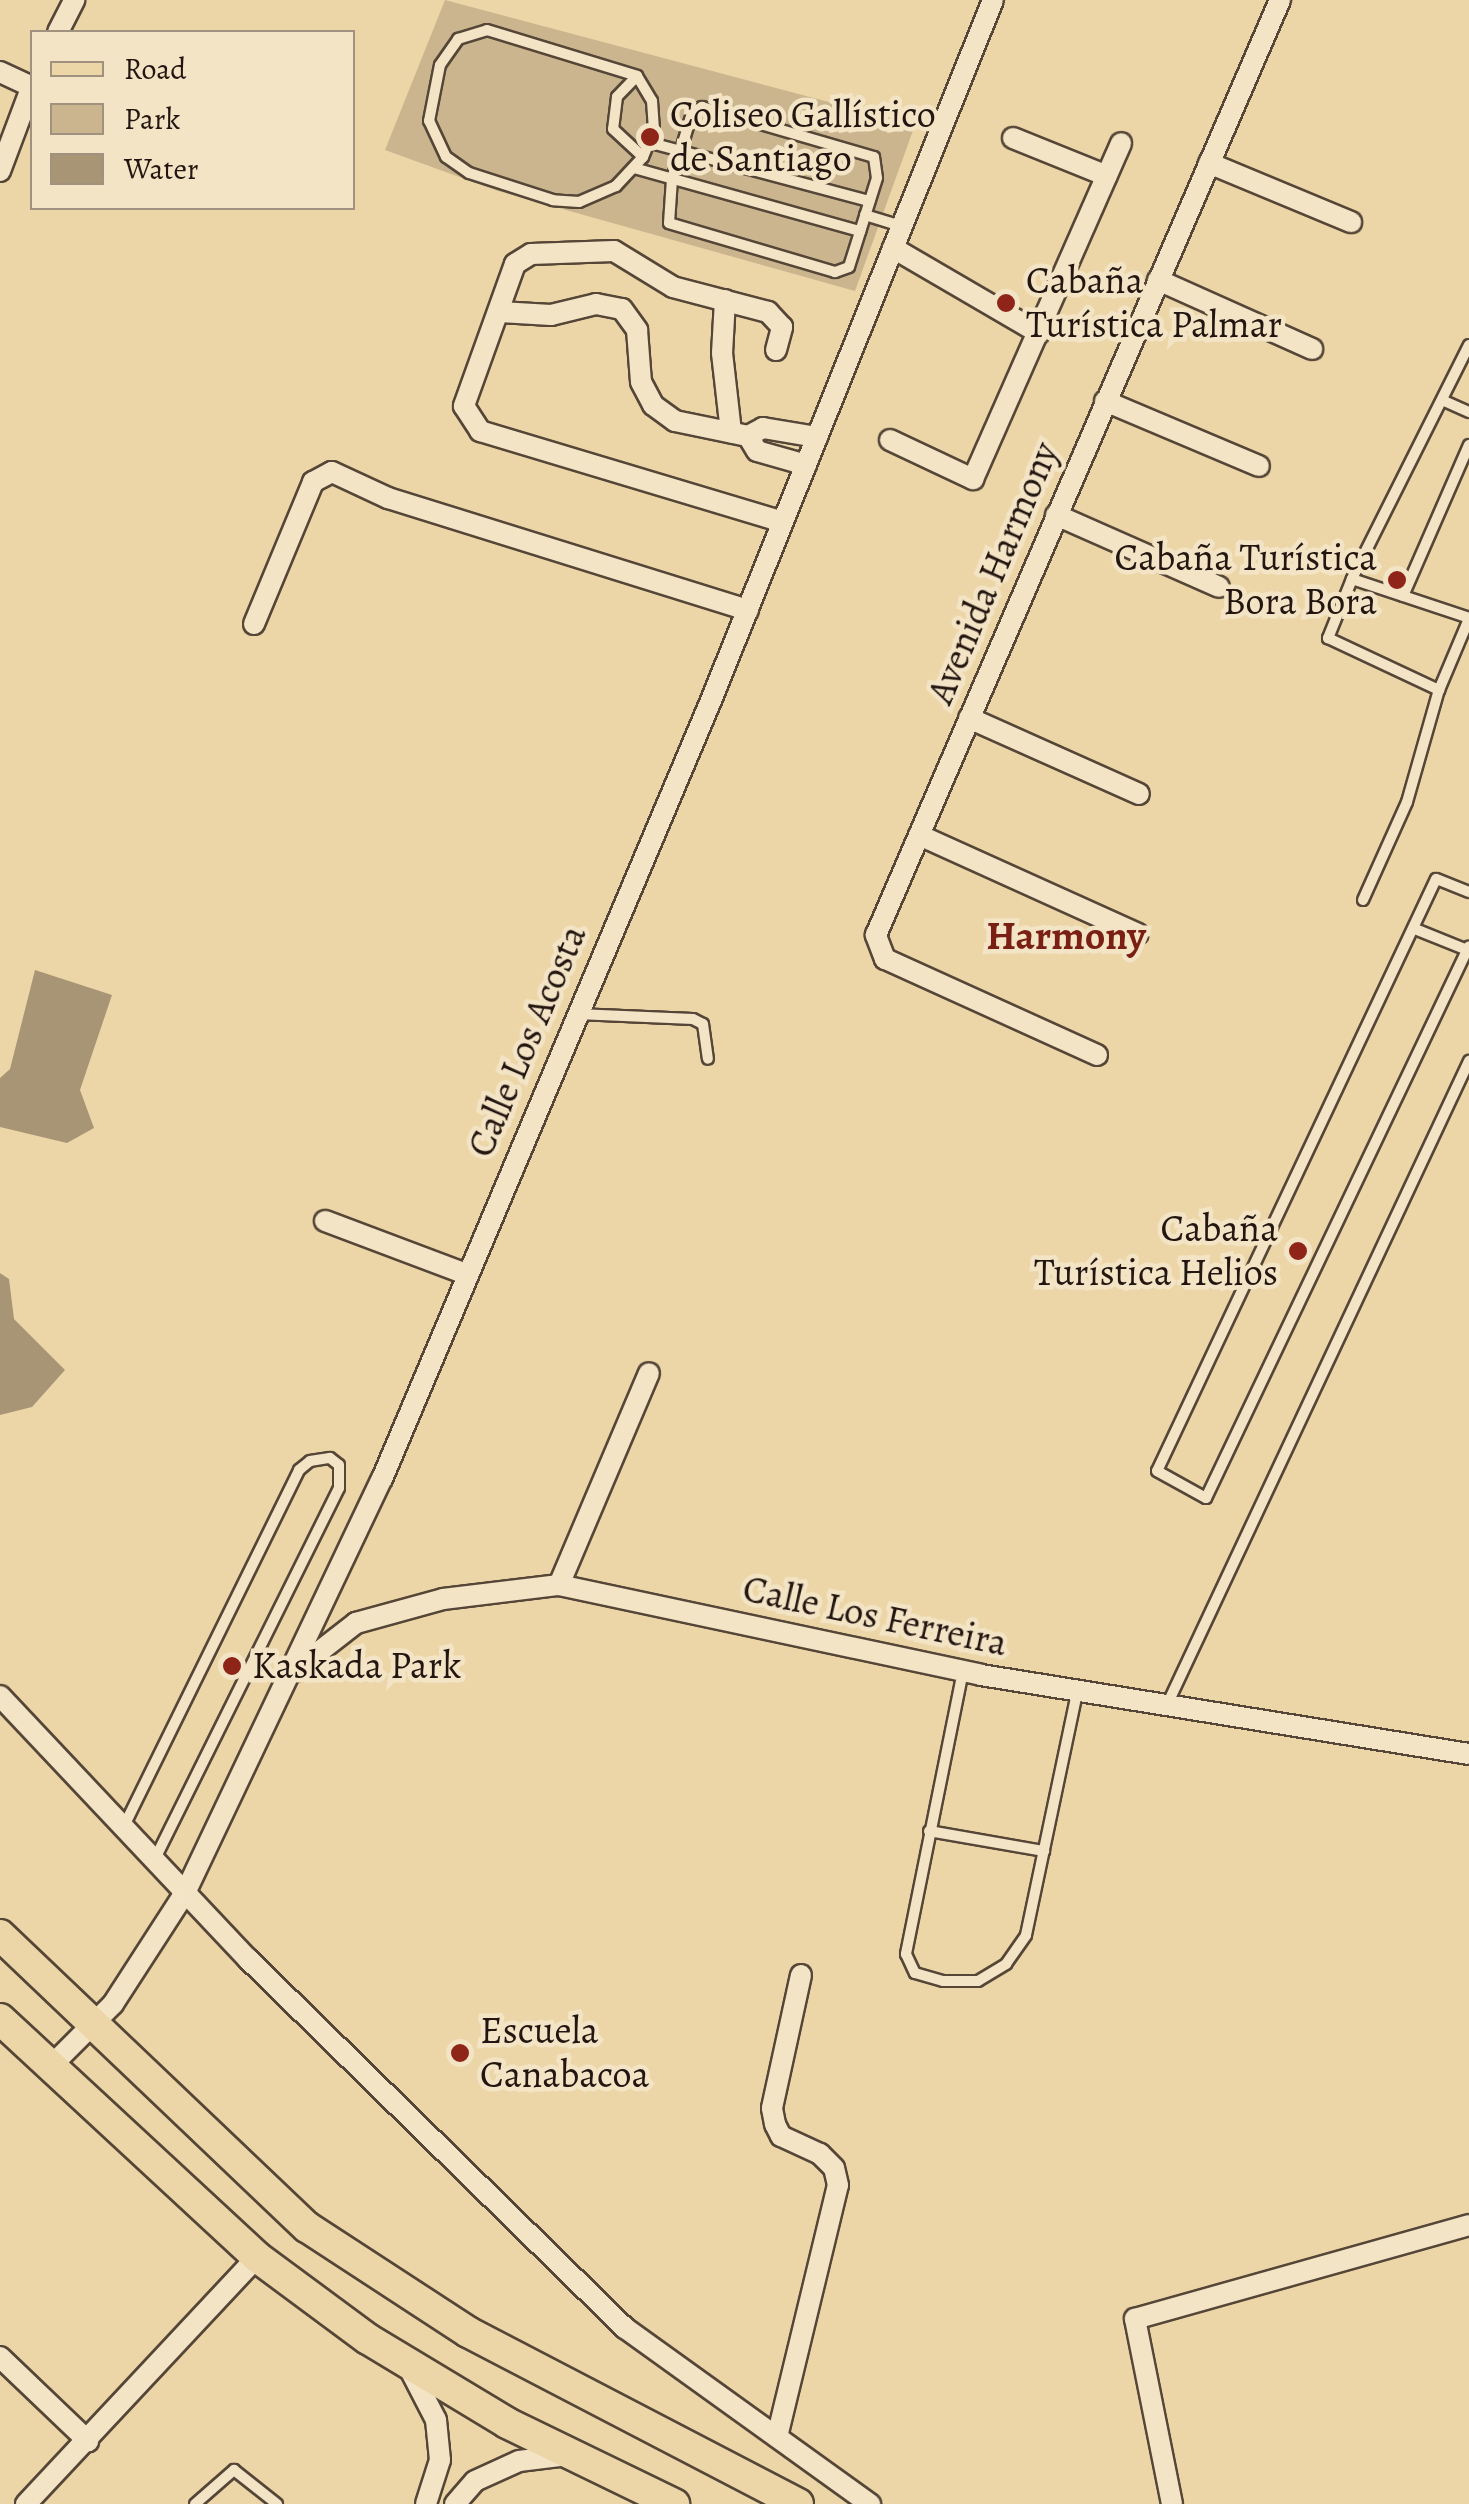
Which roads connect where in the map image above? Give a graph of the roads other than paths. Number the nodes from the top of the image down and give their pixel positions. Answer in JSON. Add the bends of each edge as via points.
{"nodes":[{"id":1,"x":74,"y":0,"type":"edge"},
{"id":2,"x":993,"y":0,"type":"edge"},
{"id":3,"x":1280,"y":0,"type":"edge"},
{"id":4,"x":59,"y":30,"type":"edge"},
{"id":5,"x":0,"y":72,"type":"edge"},
{"id":6,"x":637,"y":76,"type":"junction"},
{"id":7,"x":30,"y":85,"type":"edge"},
{"id":8,"x":30,"y":91,"type":"edge"},
{"id":9,"x":1013,"y":138,"type":"dead end"},
{"id":10,"x":1121,"y":142,"type":"dead end"},
{"id":11,"x":650,"y":143,"type":"junction"},
{"id":12,"x":681,"y":152,"type":"junction"},
{"id":13,"x":643,"y":158,"type":"junction"},
{"id":14,"x":1209,"y":163,"type":"junction"},
{"id":15,"x":634,"y":168,"type":"junction"},
{"id":16,"x":0,"y":170,"type":"edge"},
{"id":17,"x":1107,"y":176,"type":"junction"},
{"id":18,"x":672,"y":179,"type":"junction"},
{"id":19,"x":869,"y":201,"type":"junction"},
{"id":20,"x":866,"y":215,"type":"junction"},
{"id":21,"x":1351,"y":222,"type":"dead end"},
{"id":22,"x":902,"y":226,"type":"junction"},
{"id":23,"x":860,"y":231,"type":"junction"},
{"id":24,"x":893,"y":248,"type":"junction"},
{"id":25,"x":1158,"y":280,"type":"junction"},
{"id":26,"x":724,"y":300,"type":"junction"},
{"id":27,"x":500,"y":312,"type":"junction"},
{"id":28,"x":1039,"y":333,"type":"junction"},
{"id":29,"x":1469,"y":347,"type":"edge"},
{"id":30,"x":1312,"y":349,"type":"dead end"},
{"id":31,"x":776,"y":350,"type":"dead end"},
{"id":32,"x":1104,"y":400,"type":"junction"},
{"id":33,"x":1442,"y":400,"type":"junction"},
{"id":34,"x":1469,"y":412,"type":"edge"},
{"id":35,"x":740,"y":434,"type":"junction"},
{"id":36,"x":817,"y":437,"type":"junction"},
{"id":37,"x":890,"y":440,"type":"dead end"},
{"id":38,"x":1469,"y":445,"type":"edge"},
{"id":39,"x":806,"y":465,"type":"junction"},
{"id":40,"x":1259,"y":466,"type":"dead end"},
{"id":41,"x":1056,"y":515,"type":"junction"},
{"id":42,"x":783,"y":522,"type":"junction"},
{"id":43,"x":1352,"y":579,"type":"junction"},
{"id":44,"x":1219,"y":587,"type":"dead end"},
{"id":45,"x":1403,"y":596,"type":"junction"},
{"id":46,"x":748,"y":610,"type":"junction"},
{"id":47,"x":1469,"y":618,"type":"edge"},
{"id":48,"x":254,"y":624,"type":"dead end"},
{"id":49,"x":1440,"y":690,"type":"junction"},
{"id":50,"x":969,"y":718,"type":"junction"},
{"id":51,"x":1139,"y":794,"type":"dead end"},
{"id":52,"x":919,"y":835,"type":"junction"},
{"id":53,"x":1469,"y":892,"type":"edge"},
{"id":54,"x":1363,"y":900,"type":"dead end"},
{"id":55,"x":1415,"y":928,"type":"junction"},
{"id":56,"x":1138,"y":934,"type":"dead end"},
{"id":57,"x":1468,"y":948,"type":"edge"},
{"id":58,"x":576,"y":1014,"type":"junction"},
{"id":59,"x":1097,"y":1055,"type":"dead end"},
{"id":60,"x":708,"y":1059,"type":"dead end"},
{"id":61,"x":1469,"y":1061,"type":"edge"},
{"id":62,"x":325,"y":1221,"type":"dead end"},
{"id":63,"x":466,"y":1274,"type":"junction"},
{"id":64,"x":649,"y":1373,"type":"dead end"},
{"id":65,"x":559,"y":1585,"type":"junction"},
{"id":66,"x":963,"y":1671,"type":"junction"},
{"id":67,"x":288,"y":1677,"type":"junction"},
{"id":68,"x":1077,"y":1692,"type":"junction"},
{"id":69,"x":0,"y":1696,"type":"edge"},
{"id":70,"x":1166,"y":1708,"type":"junction"},
{"id":71,"x":1469,"y":1754,"type":"edge"},
{"id":72,"x":124,"y":1826,"type":"junction"},
{"id":73,"x":929,"y":1830,"type":"junction"},
{"id":74,"x":1044,"y":1851,"type":"junction"},
{"id":75,"x":155,"y":1858,"type":"junction"},
{"id":76,"x":186,"y":1891,"type":"junction"},
{"id":77,"x":0,"y":1935,"type":"edge"},
{"id":78,"x":802,"y":1975,"type":"dead end"},
{"id":79,"x":0,"y":2018,"type":"edge"},
{"id":80,"x":94,"y":2026,"type":"junction"},
{"id":81,"x":50,"y":2067,"type":"junction"},
{"id":82,"x":1469,"y":2225,"type":"edge"},
{"id":83,"x":257,"y":2258,"type":"junction"},
{"id":84,"x":0,"y":2357,"type":"edge"},
{"id":85,"x":406,"y":2362,"type":"junction"},
{"id":86,"x":777,"y":2437,"type":"junction"},
{"id":87,"x":88,"y":2441,"type":"junction"},
{"id":88,"x":572,"y":2454,"type":"junction"},
{"id":89,"x":26,"y":2504,"type":"edge"},
{"id":90,"x":194,"y":2504,"type":"edge"},
{"id":91,"x":277,"y":2504,"type":"edge"},
{"id":92,"x":426,"y":2504,"type":"edge"},
{"id":93,"x":455,"y":2504,"type":"edge"},
{"id":94,"x":674,"y":2504,"type":"edge"},
{"id":95,"x":798,"y":2504,"type":"edge"},
{"id":96,"x":870,"y":2504,"type":"edge"},
{"id":97,"x":1172,"y":2504,"type":"edge"}],
"edges":[{"from":1,"to":4,"type":"street"},
{"from":2,"to":22,"type":"street","name":"Calle Los Acosta"},
{"from":3,"to":14,"type":"street","name":"Avenida Harmony"},
{"from":5,"to":7,"type":"street"},
{"from":6,"to":11,"type":"lane","via":[[652,101]]},
{"from":6,"to":13,"type":"lane","via":[[617,97],[613,129]]},
{"from":6,"to":15,"type":"lane","via":[[511,34],[474,31],[446,50],[429,121],[446,157],[469,173],[553,200],[602,196]]},
{"from":8,"to":16,"type":"street"},
{"from":9,"to":17,"type":"street"},
{"from":10,"to":17,"type":"street"},
{"from":11,"to":12,"type":"lane"},
{"from":11,"to":13,"type":"lane"},
{"from":12,"to":18,"type":"lane"},
{"from":12,"to":19,"type":"lane"},
{"from":12,"to":19,"type":"lane","via":[[692,114],[711,108],[862,150],[877,166]]},
{"from":13,"to":15,"type":"lane"},
{"from":14,"to":21,"type":"street"},
{"from":14,"to":25,"type":"street","name":"Avenida Harmony"},
{"from":15,"to":18,"type":"lane"},
{"from":17,"to":28,"type":"street"},
{"from":18,"to":23,"type":"lane"},
{"from":18,"to":23,"type":"lane","via":[[668,223],[835,272],[849,267]]},
{"from":19,"to":20,"type":"lane"},
{"from":20,"to":22,"type":"lane"},
{"from":20,"to":23,"type":"lane"},
{"from":22,"to":24,"type":"street","name":"Calle Los Acosta"},
{"from":24,"to":28,"type":"street"},
{"from":24,"to":36,"type":"street","name":"Calle Los Acosta"},
{"from":25,"to":30,"type":"street"},
{"from":25,"to":32,"type":"street","name":"Avenida Harmony"},
{"from":26,"to":27,"type":"street","via":[[672,287],[614,251],[570,249],[531,254],[515,264]]},
{"from":26,"to":31,"type":"street","via":[[780,319]]},
{"from":26,"to":35,"type":"street","via":[[722,353]]},
{"from":27,"to":35,"type":"street","via":[[551,315],[596,304],[628,311],[637,330],[641,382],[653,405],[675,420]]},
{"from":27,"to":42,"type":"street","via":[[464,406],[480,431]]},
{"from":28,"to":37,"type":"street","via":[[974,479]]},
{"from":29,"to":33,"type":"lane"},
{"from":32,"to":40,"type":"street"},
{"from":32,"to":41,"type":"street","name":"Avenida Harmony"},
{"from":33,"to":34,"type":"lane"},
{"from":33,"to":43,"type":"lane"},
{"from":35,"to":36,"type":"street","via":[[764,428]]},
{"from":35,"to":39,"type":"street","via":[[756,451]]},
{"from":36,"to":39,"type":"street","name":"Calle Los Acosta"},
{"from":38,"to":45,"type":"lane"},
{"from":39,"to":42,"type":"street","name":"Calle Los Acosta"},
{"from":41,"to":44,"type":"street"},
{"from":41,"to":50,"type":"street","name":"Avenida Harmony"},
{"from":42,"to":46,"type":"street","name":"Calle Los Acosta"},
{"from":43,"to":45,"type":"lane"},
{"from":43,"to":49,"type":"lane","via":[[1328,638]]},
{"from":45,"to":47,"type":"lane"},
{"from":46,"to":48,"type":"street","via":[[388,498],[332,472],[314,482]]},
{"from":46,"to":58,"type":"street","name":"Calle Los Acosta"},
{"from":47,"to":49,"type":"lane"},
{"from":49,"to":54,"type":"lane","via":[[1408,802]]},
{"from":50,"to":51,"type":"street"},
{"from":50,"to":52,"type":"street","name":"Avenida Harmony"},
{"from":52,"to":56,"type":"street"},
{"from":52,"to":59,"type":"street","name":"Avenida Harmony","via":[[876,935],[878,953]]},
{"from":53,"to":55,"type":"lane","via":[[1436,879]]},
{"from":55,"to":57,"type":"lane"},
{"from":55,"to":57,"type":"lane","via":[[1157,1471],[1206,1498]]},
{"from":58,"to":60,"type":"lane","via":[[693,1019],[703,1024]]},
{"from":58,"to":63,"type":"street","name":"Calle Los Acosta"},
{"from":61,"to":70,"type":"lane"},
{"from":62,"to":63,"type":"street"},
{"from":63,"to":67,"type":"street","name":"Calle Los Acosta","via":[[382,1479]]},
{"from":64,"to":65,"type":"street"},
{"from":65,"to":66,"type":"street","name":"Calle Los Ferreira"},
{"from":65,"to":67,"type":"street","name":"Calle Los Ferreira","via":[[443,1599],[356,1623]]},
{"from":66,"to":68,"type":"street","name":"Calle Los Ferreira"},
{"from":66,"to":73,"type":"lane"},
{"from":67,"to":76,"type":"street","name":"Calle Los Acosta"},
{"from":68,"to":70,"type":"street","name":"Calle Los Ferreira"},
{"from":68,"to":74,"type":"lane"},
{"from":69,"to":72,"type":"street"},
{"from":70,"to":71,"type":"street","name":"Calle Los Ferreira"},
{"from":72,"to":75,"type":"street"},
{"from":72,"to":75,"type":"lane","via":[[299,1470],[330,1458],[339,1465],[340,1488]]},
{"from":73,"to":74,"type":"lane"},
{"from":73,"to":74,"type":"lane","via":[[906,1954],[915,1973],[943,1981],[978,1981],[1006,1964],[1026,1935]]},
{"from":75,"to":76,"type":"street"},
{"from":76,"to":80,"type":"street","name":"Calle Los Acosta"},
{"from":76,"to":86,"type":"street","via":[[625,2328]]},
{"from":77,"to":80,"type":"main road"},
{"from":78,"to":86,"type":"street","via":[[772,2108],[781,2136],[820,2154],[834,2168],[838,2185]]},
{"from":79,"to":81,"type":"main road"},
{"from":80,"to":81,"type":"street","name":"Calle Los Acosta"},
{"from":80,"to":95,"type":"main road","via":[[307,2226],[468,2332]]},
{"from":81,"to":83,"type":"main road"},
{"from":82,"to":97,"type":"street","via":[[1136,2319]]},
{"from":83,"to":85,"type":"main road"},
{"from":83,"to":87,"type":"street"},
{"from":84,"to":87,"type":"street"},
{"from":85,"to":88,"type":"main road"},
{"from":85,"to":92,"type":"street","via":[[436,2420],[440,2460]]},
{"from":86,"to":96,"type":"street"},
{"from":87,"to":89,"type":"street"},
{"from":88,"to":93,"type":"street","via":[[519,2461],[474,2481]]},
{"from":88,"to":94,"type":"main road"},
{"from":90,"to":91,"type":"lane","via":[[234,2470]]}]}
